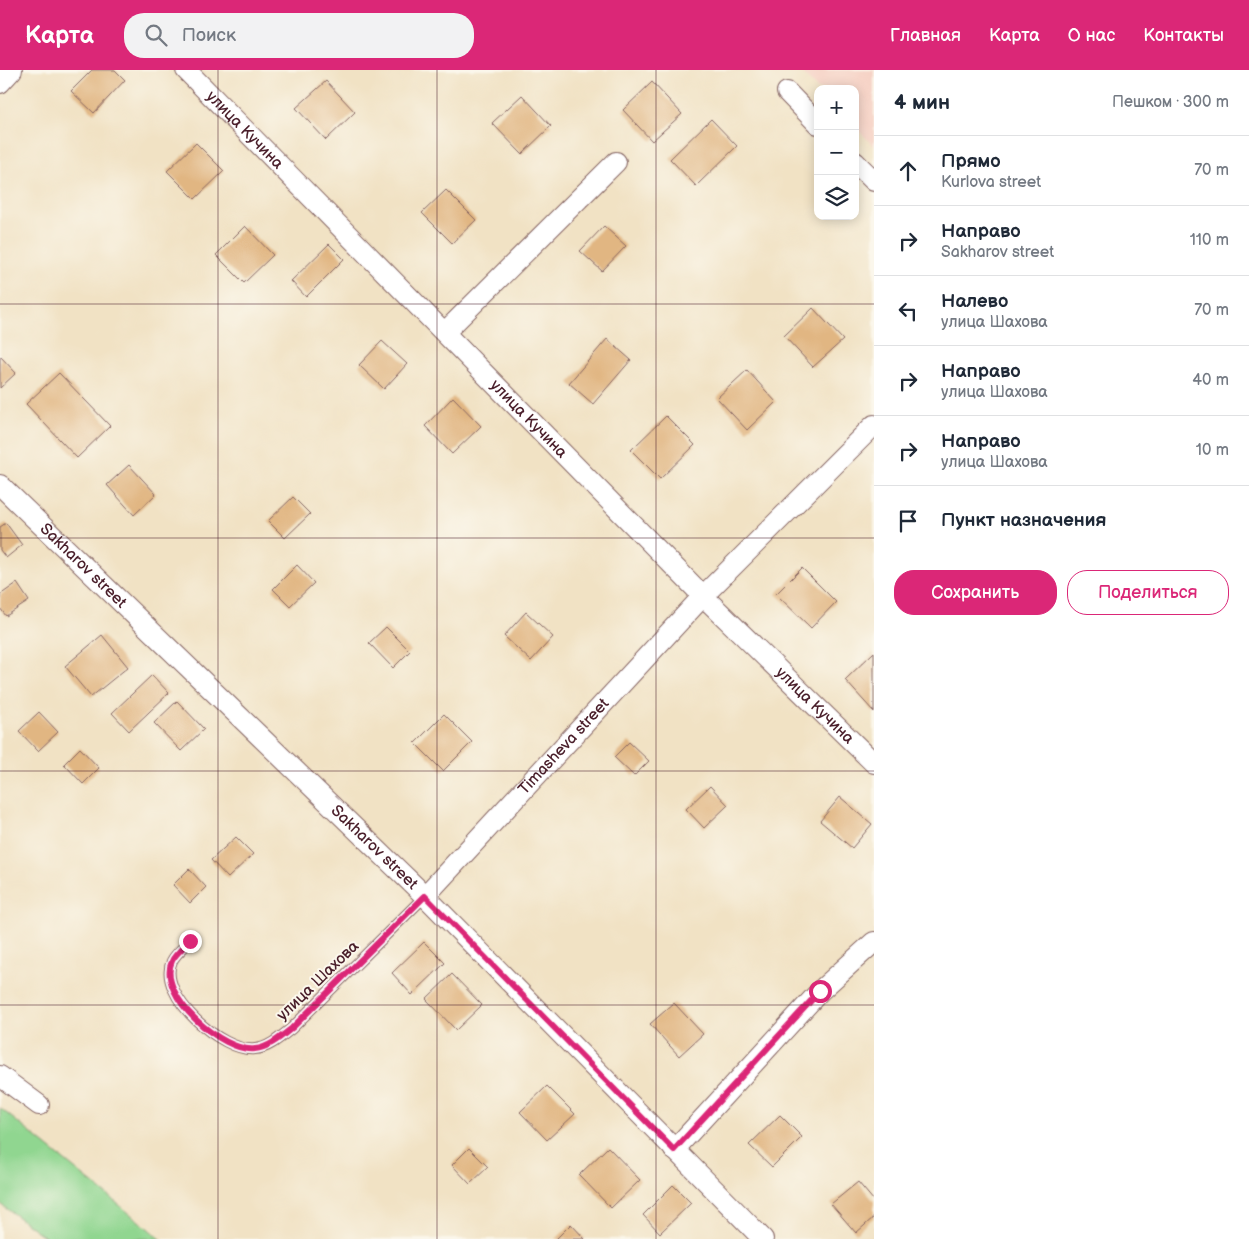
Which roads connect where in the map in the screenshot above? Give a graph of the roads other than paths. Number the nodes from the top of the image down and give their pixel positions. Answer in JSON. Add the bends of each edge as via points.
{"nodes":[{"id":1,"x":12,"y":70,"type":"edge"},
{"id":2,"x":186,"y":70,"type":"edge"},
{"id":3,"x":0,"y":83,"type":"edge"},
{"id":4,"x":787,"y":92,"type":"dead end"},
{"id":5,"x":814,"y":120,"type":"edge"},
{"id":6,"x":616,"y":162,"type":"dead end"},
{"id":7,"x":859,"y":166,"type":"edge"},
{"id":8,"x":874,"y":181,"type":"edge"},
{"id":9,"x":445,"y":332,"type":"junction"},
{"id":10,"x":874,"y":425,"type":"edge"},
{"id":11,"x":0,"y":485,"type":"edge"},
{"id":12,"x":702,"y":596,"type":"junction"},
{"id":13,"x":874,"y":763,"type":"edge"},
{"id":14,"x":425,"y":896,"type":"junction"},
{"id":15,"x":190,"y":941,"type":"dead end"},
{"id":16,"x":874,"y":942,"type":"edge"},
{"id":17,"x":0,"y":1076,"type":"edge"},
{"id":18,"x":40,"y":1105,"type":"dead end"},
{"id":19,"x":674,"y":1150,"type":"junction"},
{"id":20,"x":763,"y":1239,"type":"edge"}],
"edges":[{"from":1,"to":3,"type":"street"},
{"from":2,"to":9,"type":"street","name":"улица Кучина"},
{"from":4,"to":5,"type":"street"},
{"from":6,"to":9,"type":"street"},
{"from":7,"to":8,"type":"street"},
{"from":9,"to":12,"type":"street","name":"улица Кучина"},
{"from":10,"to":12,"type":"street","name":"Timasheva street"},
{"from":11,"to":14,"type":"street","name":"Sakharov street"},
{"from":12,"to":13,"type":"street","name":"улица Кучина"},
{"from":12,"to":14,"type":"street","name":"Timasheva street"},
{"from":14,"to":15,"type":"lane","name":"улица Шахова","via":[[292,1028],[275,1041],[255,1049],[234,1046],[213,1035],[177,997],[170,977],[172,961]]},
{"from":14,"to":19,"type":"street","name":"Sakharov street"},
{"from":16,"to":19,"type":"street","via":[[820,991]]},
{"from":17,"to":18,"type":"street"},
{"from":19,"to":20,"type":"street","name":"Sakharov street"}]}
